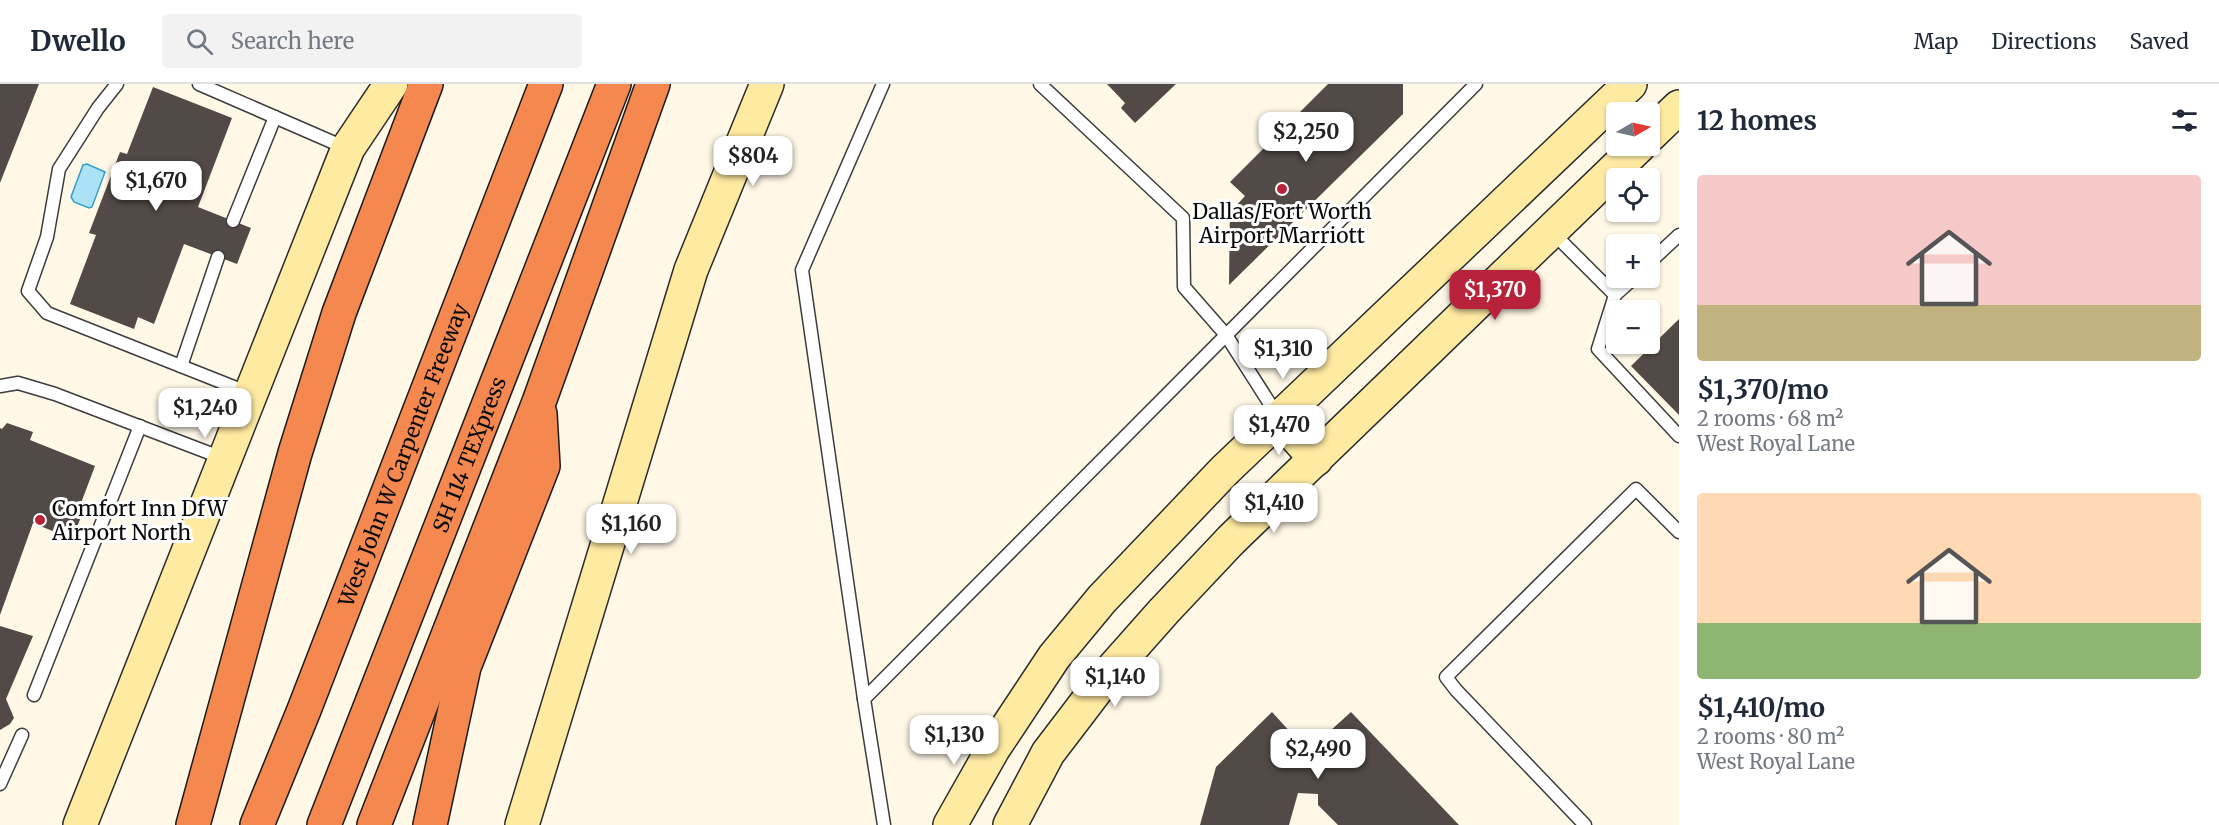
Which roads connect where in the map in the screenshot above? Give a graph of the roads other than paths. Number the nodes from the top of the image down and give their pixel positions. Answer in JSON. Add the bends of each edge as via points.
{"nodes":[{"id":1,"x":117,"y":84,"type":"edge"},
{"id":2,"x":199,"y":84,"type":"edge"},
{"id":3,"x":391,"y":84,"type":"edge"},
{"id":4,"x":426,"y":84,"type":"edge"},
{"id":5,"x":546,"y":84,"type":"edge"},
{"id":6,"x":614,"y":84,"type":"edge"},
{"id":7,"x":653,"y":84,"type":"edge"},
{"id":8,"x":768,"y":84,"type":"edge"},
{"id":9,"x":884,"y":84,"type":"edge"},
{"id":10,"x":1040,"y":84,"type":"edge"},
{"id":11,"x":1476,"y":84,"type":"edge"},
{"id":12,"x":1630,"y":84,"type":"edge"},
{"id":13,"x":1679,"y":107,"type":"edge"},
{"id":14,"x":275,"y":117,"type":"junction"},
{"id":15,"x":1660,"y":125,"type":"edge"},
{"id":16,"x":348,"y":148,"type":"junction"},
{"id":17,"x":1630,"y":156,"type":"edge"},
{"id":18,"x":233,"y":221,"type":"dead end"},
{"id":19,"x":1551,"y":231,"type":"junction"},
{"id":20,"x":1679,"y":235,"type":"edge"},
{"id":21,"x":1660,"y":253,"type":"edge"},
{"id":22,"x":218,"y":257,"type":"dead end"},
{"id":23,"x":1623,"y":288,"type":"edge"},
{"id":24,"x":1615,"y":295,"type":"junction"},
{"id":25,"x":1226,"y":335,"type":"junction"},
{"id":26,"x":181,"y":366,"type":"junction"},
{"id":27,"x":0,"y":386,"type":"edge"},
{"id":28,"x":250,"y":393,"type":"junction"},
{"id":29,"x":539,"y":402,"type":"junction"},
{"id":30,"x":1280,"y":418,"type":"junction"},
{"id":31,"x":140,"y":426,"type":"junction"},
{"id":32,"x":1679,"y":436,"type":"edge"},
{"id":33,"x":225,"y":459,"type":"junction"},
{"id":34,"x":1316,"y":459,"type":"junction"},
{"id":35,"x":1679,"y":532,"type":"edge"},
{"id":36,"x":34,"y":694,"type":"dead end"},
{"id":37,"x":864,"y":699,"type":"junction"},
{"id":38,"x":22,"y":735,"type":"dead end"},
{"id":39,"x":0,"y":784,"type":"edge"},
{"id":40,"x":80,"y":825,"type":"edge"},
{"id":41,"x":193,"y":825,"type":"edge"},
{"id":42,"x":257,"y":825,"type":"edge"},
{"id":43,"x":324,"y":825,"type":"edge"},
{"id":44,"x":374,"y":825,"type":"edge"},
{"id":45,"x":430,"y":825,"type":"edge"},
{"id":46,"x":522,"y":825,"type":"edge"},
{"id":47,"x":885,"y":825,"type":"edge"},
{"id":48,"x":950,"y":825,"type":"edge"},
{"id":49,"x":1010,"y":825,"type":"edge"},
{"id":50,"x":1586,"y":825,"type":"edge"}],
"edges":[{"from":1,"to":26,"type":"lane","via":[[59,169],[47,237],[28,291],[47,313]]},
{"from":2,"to":14,"type":"lane"},
{"from":3,"to":16,"type":"main road"},
{"from":4,"to":41,"type":"highway","via":[[336,323],[295,453]]},
{"from":5,"to":42,"type":"highway","name":"West John W Carpenter Freeway"},
{"from":6,"to":43,"type":"highway","name":"SH 114 TEXpress"},
{"from":7,"to":29,"type":"highway"},
{"from":8,"to":46,"type":"main road","via":[[692,270]]},
{"from":9,"to":37,"type":"lane","via":[[802,270]]},
{"from":10,"to":25,"type":"lane","via":[[1183,218],[1184,287]]},
{"from":11,"to":25,"type":"lane"},
{"from":12,"to":30,"type":"main road"},
{"from":13,"to":15,"type":"main road"},
{"from":14,"to":16,"type":"lane"},
{"from":14,"to":18,"type":"lane"},
{"from":16,"to":28,"type":"main road"},
{"from":17,"to":19,"type":"main road"},
{"from":19,"to":24,"type":"lane"},
{"from":19,"to":34,"type":"main road"},
{"from":20,"to":21,"type":"lane"},
{"from":22,"to":26,"type":"lane"},
{"from":23,"to":24,"type":"lane"},
{"from":24,"to":32,"type":"lane","via":[[1598,349]]},
{"from":25,"to":30,"type":"lane"},
{"from":25,"to":37,"type":"lane"},
{"from":26,"to":28,"type":"lane"},
{"from":27,"to":31,"type":"lane","via":[[18,383]]},
{"from":28,"to":33,"type":"main road"},
{"from":29,"to":44,"type":"highway"},
{"from":29,"to":45,"type":"highway","via":[[543,466],[464,667]]},
{"from":30,"to":34,"type":"main road"},
{"from":30,"to":48,"type":"main road","via":[[1163,534],[1054,657],[993,749]]},
{"from":31,"to":33,"type":"lane"},
{"from":31,"to":36,"type":"lane"},
{"from":33,"to":40,"type":"main road"},
{"from":34,"to":49,"type":"main road","via":[[1231,540],[1109,673],[1048,753]]},
{"from":35,"to":50,"type":"lane","via":[[1636,489],[1446,677]]},
{"from":37,"to":47,"type":"lane"},
{"from":38,"to":39,"type":"lane"}]}
